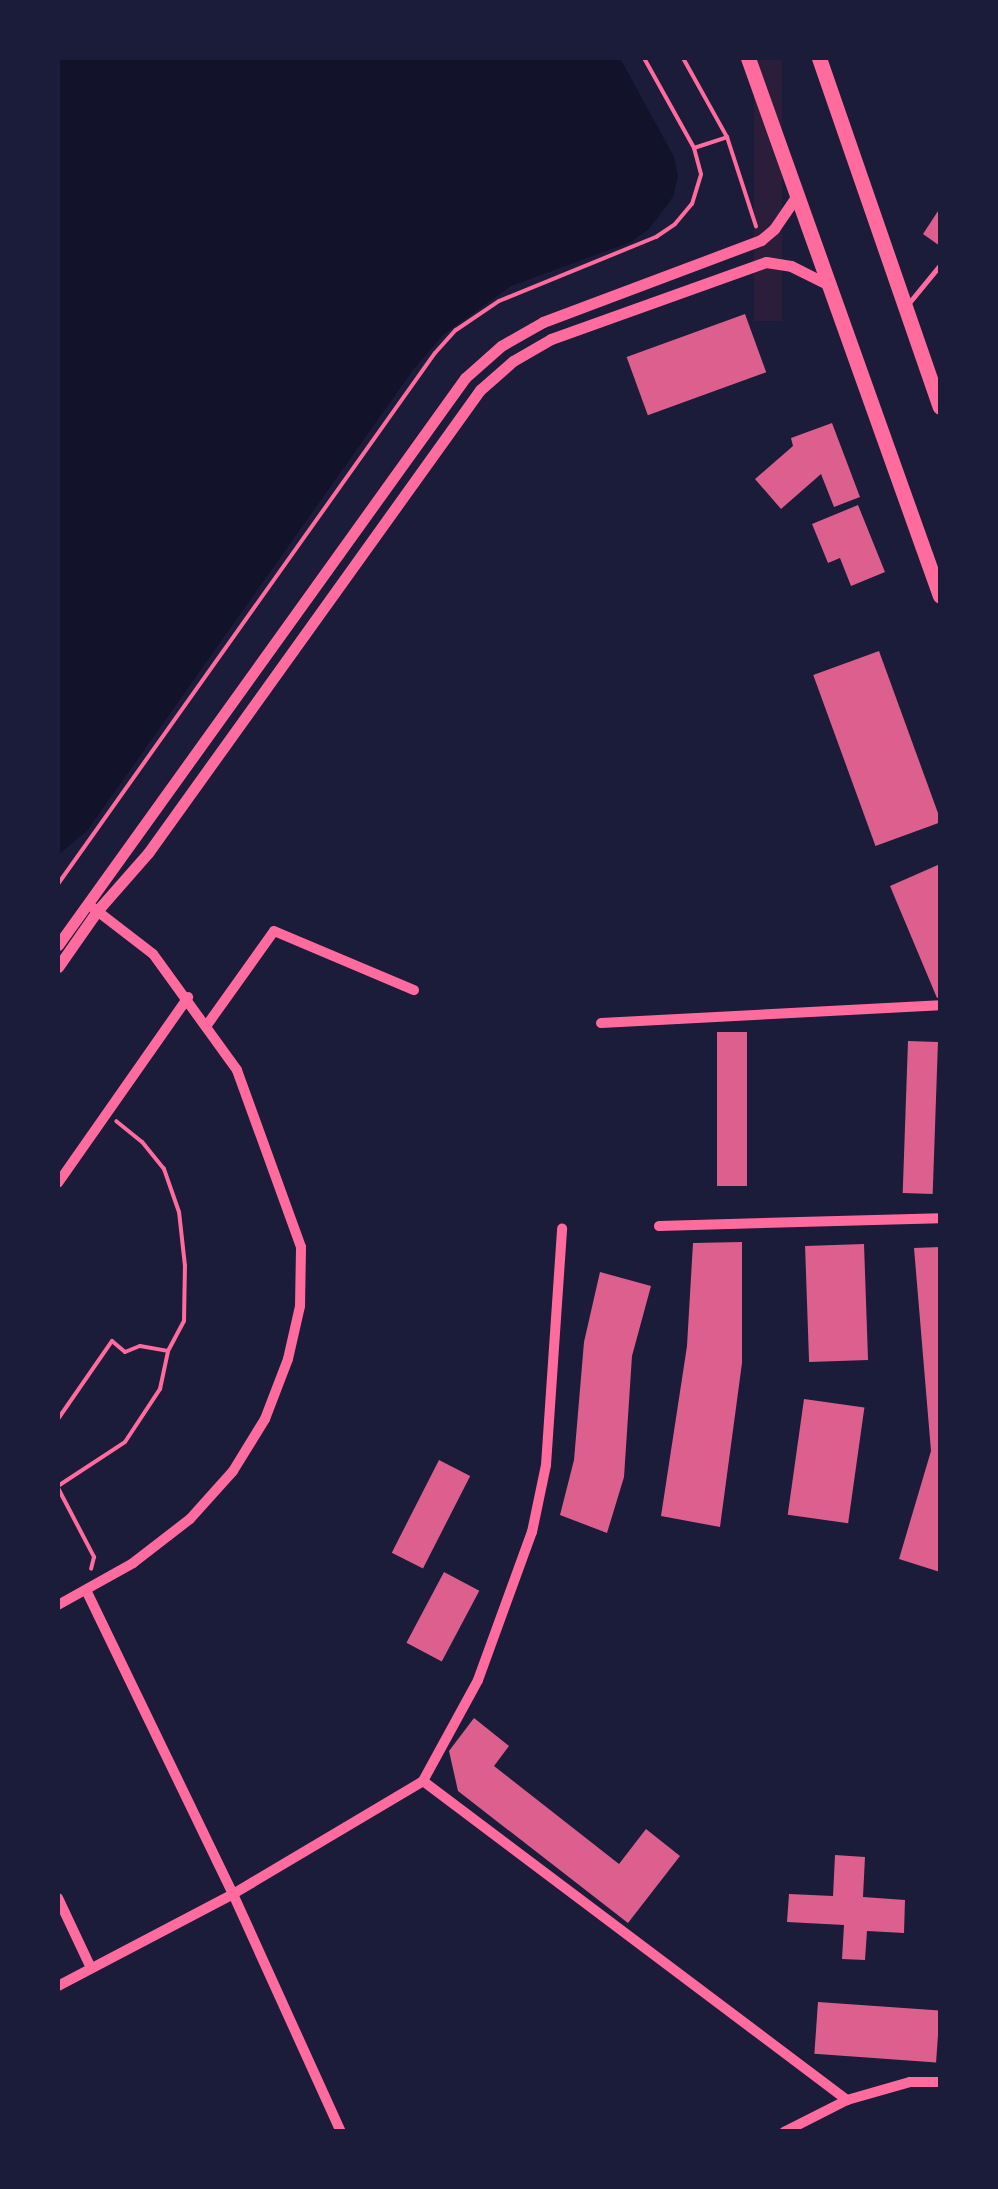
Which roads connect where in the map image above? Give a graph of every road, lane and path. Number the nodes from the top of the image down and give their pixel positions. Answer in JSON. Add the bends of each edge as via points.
{"nodes":[{"id":1,"x":644,"y":58,"type":"edge"},
{"id":2,"x":684,"y":58,"type":"edge"},
{"id":3,"x":748,"y":58,"type":"edge"},
{"id":4,"x":819,"y":58,"type":"edge"},
{"id":5,"x":694,"y":148,"type":"dead end"},
{"id":6,"x":798,"y":194,"type":"junction"},
{"id":7,"x":761,"y":240,"type":"junction"},
{"id":8,"x":940,"y":265,"type":"edge"},
{"id":9,"x":827,"y":284,"type":"junction"},
{"id":10,"x":906,"y":306,"type":"junction"},
{"id":11,"x":940,"y":407,"type":"edge"},
{"id":12,"x":940,"y":596,"type":"edge"},
{"id":13,"x":92,"y":907,"type":"junction"},
{"id":14,"x":58,"y":945,"type":"edge"},
{"id":15,"x":58,"y":967,"type":"edge"},
{"id":16,"x":414,"y":990,"type":"dead end"},
{"id":17,"x":188,"y":997,"type":"junction"},
{"id":18,"x":940,"y":1006,"type":"edge"},
{"id":19,"x":601,"y":1023,"type":"dead end"},
{"id":20,"x":207,"y":1025,"type":"junction"},
{"id":21,"x":106,"y":1114,"type":"junction"},
{"id":22,"x":58,"y":1183,"type":"edge"},
{"id":23,"x":940,"y":1218,"type":"edge"},
{"id":24,"x":658,"y":1226,"type":"dead end"},
{"id":25,"x":562,"y":1229,"type":"dead end"},
{"id":26,"x":168,"y":1350,"type":"junction"},
{"id":27,"x":58,"y":1419,"type":"edge"},
{"id":28,"x":58,"y":1487,"type":"edge"},
{"id":29,"x":86,"y":1590,"type":"junction"},
{"id":30,"x":58,"y":1605,"type":"edge"},
{"id":31,"x":423,"y":1781,"type":"junction"},
{"id":32,"x":233,"y":1894,"type":"junction"},
{"id":33,"x":58,"y":1898,"type":"edge"},
{"id":34,"x":92,"y":1968,"type":"junction"},
{"id":35,"x":58,"y":1986,"type":"edge"},
{"id":36,"x":940,"y":2082,"type":"edge"},
{"id":37,"x":846,"y":2100,"type":"junction"},
{"id":38,"x":341,"y":2132,"type":"edge"},
{"id":39,"x":784,"y":2132,"type":"edge"}],
"edges":[{"from":1,"to":5,"type":"path"},
{"from":2,"to":7,"type":"path","via":[[727,137]]},
{"from":3,"to":6,"type":"main road"},
{"from":4,"to":10,"type":"main road"},
{"from":6,"to":7,"type":"street"},
{"from":6,"to":9,"type":"main road"},
{"from":7,"to":13,"type":"street","via":[[544,322],[501,346],[465,378]]},
{"from":8,"to":10,"type":"lane"},
{"from":9,"to":12,"type":"main road"},
{"from":9,"to":13,"type":"street","via":[[766,262],[551,339],[513,362],[480,390],[148,853]]},
{"from":10,"to":11,"type":"main road"},
{"from":13,"to":14,"type":"street"},
{"from":13,"to":15,"type":"street"},
{"from":13,"to":17,"type":"street","via":[[153,954]]},
{"from":16,"to":20,"type":"street","via":[[274,932]]},
{"from":17,"to":20,"type":"street"},
{"from":17,"to":21,"type":"street"},
{"from":18,"to":19,"type":"street"},
{"from":20,"to":29,"type":"street","via":[[237,1070],[280,1181],[300,1248],[300,1306],[265,1419],[232,1470],[190,1519]]},
{"from":21,"to":22,"type":"street"},
{"from":21,"to":26,"type":"path","via":[[164,1169],[179,1212],[184,1321]]},
{"from":23,"to":24,"type":"street"},
{"from":25,"to":31,"type":"street","via":[[546,1465],[532,1532],[478,1680]]},
{"from":26,"to":27,"type":"path","via":[[140,1346],[126,1352],[112,1342]]},
{"from":26,"to":28,"type":"path","via":[[160,1389],[125,1442]]},
{"from":28,"to":29,"type":"path","via":[[94,1557]]},
{"from":29,"to":30,"type":"street"},
{"from":29,"to":32,"type":"street"},
{"from":31,"to":32,"type":"street"},
{"from":31,"to":37,"type":"street"},
{"from":32,"to":34,"type":"street"},
{"from":32,"to":38,"type":"street"},
{"from":33,"to":34,"type":"street"},
{"from":34,"to":35,"type":"street"},
{"from":36,"to":37,"type":"street","via":[[910,2082]]},
{"from":37,"to":39,"type":"street"}]}
